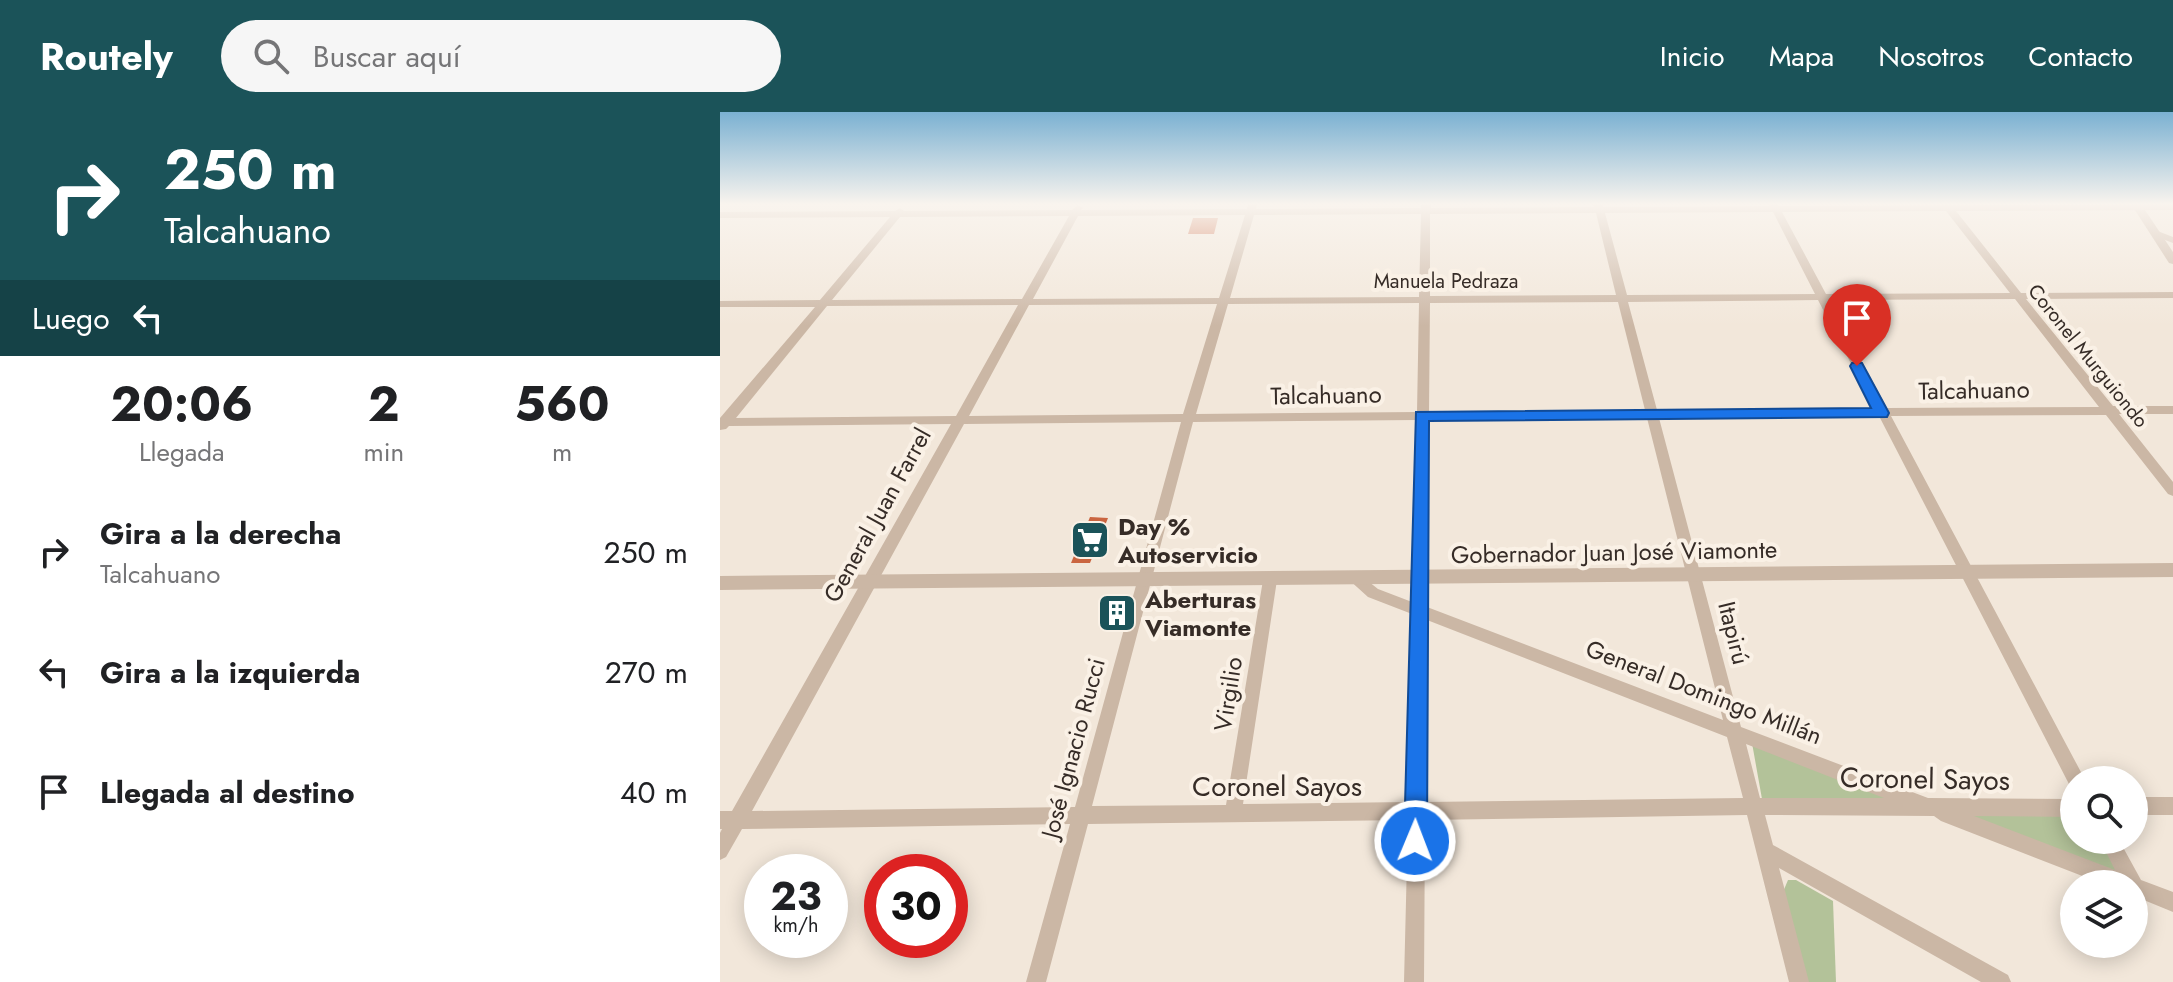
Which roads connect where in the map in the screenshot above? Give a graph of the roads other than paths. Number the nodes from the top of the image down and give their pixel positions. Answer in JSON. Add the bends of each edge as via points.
{"nodes":[{"id":1,"x":872,"y":245,"type":"edge"},
{"id":2,"x":1058,"y":245,"type":"edge"},
{"id":3,"x":1241,"y":245,"type":"edge"},
{"id":4,"x":1424,"y":245,"type":"edge"},
{"id":5,"x":1608,"y":245,"type":"edge"},
{"id":6,"x":1794,"y":245,"type":"edge"},
{"id":7,"x":1977,"y":245,"type":"edge"},
{"id":8,"x":2017,"y":295,"type":"junction"},
{"id":9,"x":2173,"y":295,"type":"edge"},
{"id":10,"x":1820,"y":296,"type":"junction"},
{"id":11,"x":1623,"y":298,"type":"junction"},
{"id":12,"x":1422,"y":299,"type":"junction"},
{"id":13,"x":1223,"y":301,"type":"junction"},
{"id":14,"x":1025,"y":303,"type":"junction"},
{"id":15,"x":720,"y":304,"type":"edge"},
{"id":16,"x":822,"y":304,"type":"junction"},
{"id":17,"x":2109,"y":410,"type":"junction"},
{"id":18,"x":2173,"y":410,"type":"edge"},
{"id":19,"x":1882,"y":413,"type":"junction"},
{"id":20,"x":1651,"y":415,"type":"junction"},
{"id":21,"x":1421,"y":416,"type":"junction"},
{"id":22,"x":1188,"y":419,"type":"junction"},
{"id":23,"x":957,"y":421,"type":"junction"},
{"id":24,"x":722,"y":424,"type":"edge"},
{"id":25,"x":2173,"y":491,"type":"edge"},
{"id":26,"x":2173,"y":570,"type":"edge"},
{"id":27,"x":1964,"y":572,"type":"junction"},
{"id":28,"x":1695,"y":576,"type":"junction"},
{"id":29,"x":1354,"y":578,"type":"junction"},
{"id":30,"x":1420,"y":578,"type":"junction"},
{"id":31,"x":1270,"y":580,"type":"junction"},
{"id":32,"x":1143,"y":581,"type":"junction"},
{"id":33,"x":720,"y":583,"type":"edge"},
{"id":34,"x":867,"y":583,"type":"junction"},
{"id":35,"x":1420,"y":610,"type":"junction"},
{"id":36,"x":1735,"y":732,"type":"junction"},
{"id":37,"x":2068,"y":766,"type":"edge"},
{"id":38,"x":2148,"y":806,"type":"edge"},
{"id":39,"x":2173,"y":806,"type":"edge"},
{"id":40,"x":1931,"y":808,"type":"junction"},
{"id":41,"x":2060,"y":808,"type":"edge"},
{"id":42,"x":1756,"y":809,"type":"junction"},
{"id":43,"x":1416,"y":813,"type":"junction"},
{"id":44,"x":1082,"y":815,"type":"junction"},
{"id":45,"x":1233,"y":815,"type":"junction"},
{"id":46,"x":729,"y":820,"type":"edge"},
{"id":47,"x":720,"y":851,"type":"edge"},
{"id":48,"x":1768,"y":852,"type":"junction"},
{"id":49,"x":2094,"y":870,"type":"edge"},
{"id":50,"x":2148,"y":891,"type":"edge"},
{"id":51,"x":2173,"y":902,"type":"edge"},
{"id":52,"x":1036,"y":982,"type":"edge"},
{"id":53,"x":1414,"y":982,"type":"edge"},
{"id":54,"x":1799,"y":982,"type":"edge"},
{"id":55,"x":2001,"y":982,"type":"edge"}],
"edges":[{"from":1,"to":16,"type":"street"},
{"from":2,"to":14,"type":"street","name":"General Juan Farrel"},
{"from":3,"to":13,"type":"street","name":"José Ignacio Rucci"},
{"from":4,"to":12,"type":"street"},
{"from":5,"to":11,"type":"street","name":"Itapirú"},
{"from":6,"to":10,"type":"street"},
{"from":7,"to":8,"type":"street","name":"Coronel Murguiondo"},
{"from":8,"to":9,"type":"street","name":"Manuela Pedraza"},
{"from":8,"to":10,"type":"street","name":"Manuela Pedraza"},
{"from":8,"to":17,"type":"street","name":"Coronel Murguiondo"},
{"from":10,"to":11,"type":"street","name":"Manuela Pedraza"},
{"from":10,"to":19,"type":"street"},
{"from":11,"to":12,"type":"street","name":"Manuela Pedraza"},
{"from":11,"to":20,"type":"street","name":"Itapirú"},
{"from":12,"to":13,"type":"street","name":"Manuela Pedraza"},
{"from":12,"to":21,"type":"street"},
{"from":13,"to":14,"type":"street","name":"Manuela Pedraza"},
{"from":13,"to":22,"type":"street","name":"José Ignacio Rucci"},
{"from":14,"to":16,"type":"street","name":"Manuela Pedraza"},
{"from":14,"to":23,"type":"street","name":"General Juan Farrel"},
{"from":15,"to":16,"type":"street","name":"Manuela Pedraza"},
{"from":16,"to":24,"type":"street"},
{"from":17,"to":18,"type":"street","name":"Talcahuano"},
{"from":17,"to":19,"type":"street","name":"Talcahuano"},
{"from":17,"to":25,"type":"street","name":"Coronel Murguiondo"},
{"from":19,"to":20,"type":"street","name":"Talcahuano"},
{"from":19,"to":27,"type":"street"},
{"from":20,"to":21,"type":"street","name":"Talcahuano"},
{"from":20,"to":28,"type":"street","name":"Itapirú"},
{"from":21,"to":22,"type":"street","name":"Talcahuano"},
{"from":21,"to":30,"type":"street"},
{"from":22,"to":23,"type":"street","name":"Talcahuano"},
{"from":22,"to":32,"type":"street","name":"José Ignacio Rucci"},
{"from":23,"to":24,"type":"street","name":"Talcahuano"},
{"from":23,"to":34,"type":"street","name":"General Juan Farrel"},
{"from":26,"to":27,"type":"street","name":"Gobernador Juan José Viamonte"},
{"from":27,"to":28,"type":"street","name":"Gobernador Juan José Viamonte"},
{"from":27,"to":37,"type":"street"},
{"from":28,"to":30,"type":"street","name":"Gobernador Juan José Viamonte"},
{"from":28,"to":36,"type":"street","name":"Itapirú"},
{"from":29,"to":30,"type":"street","name":"Gobernador Juan José Viamonte"},
{"from":29,"to":31,"type":"street","name":"Gobernador Juan José Viamonte"},
{"from":29,"to":35,"type":"street","name":"General Domingo Millán","via":[[1373,593]]},
{"from":30,"to":35,"type":"street"},
{"from":31,"to":32,"type":"street","name":"Gobernador Juan José Viamonte"},
{"from":31,"to":45,"type":"street","name":"Virgilio"},
{"from":32,"to":34,"type":"street","name":"Gobernador Juan José Viamonte"},
{"from":32,"to":44,"type":"street","name":"José Ignacio Rucci"},
{"from":33,"to":34,"type":"street","name":"Gobernador Juan José Viamonte"},
{"from":34,"to":46,"type":"street","name":"General Juan Farrel"},
{"from":35,"to":36,"type":"street","name":"General Domingo Millán"},
{"from":35,"to":43,"type":"street"},
{"from":36,"to":40,"type":"street","name":"General Domingo Millán"},
{"from":36,"to":42,"type":"street","name":"Itapirú"},
{"from":38,"to":39,"type":"street"},
{"from":40,"to":41,"type":"street","name":"Coronel Sayos"},
{"from":40,"to":42,"type":"street","name":"Coronel Sayos"},
{"from":40,"to":49,"type":"street","name":"General Domingo Millán"},
{"from":42,"to":43,"type":"street","name":"Coronel Sayos"},
{"from":42,"to":48,"type":"street","name":"Itapirú"},
{"from":43,"to":45,"type":"street","name":"Coronel Sayos"},
{"from":43,"to":53,"type":"street"},
{"from":44,"to":45,"type":"street","name":"Coronel Sayos"},
{"from":44,"to":46,"type":"street","name":"Coronel Sayos"},
{"from":44,"to":52,"type":"street","name":"José Ignacio Rucci"},
{"from":46,"to":47,"type":"street","name":"General Juan Farrel"},
{"from":48,"to":54,"type":"street","name":"Itapirú"},
{"from":48,"to":55,"type":"street"},
{"from":50,"to":51,"type":"street","name":"General Domingo Millán"}]}
